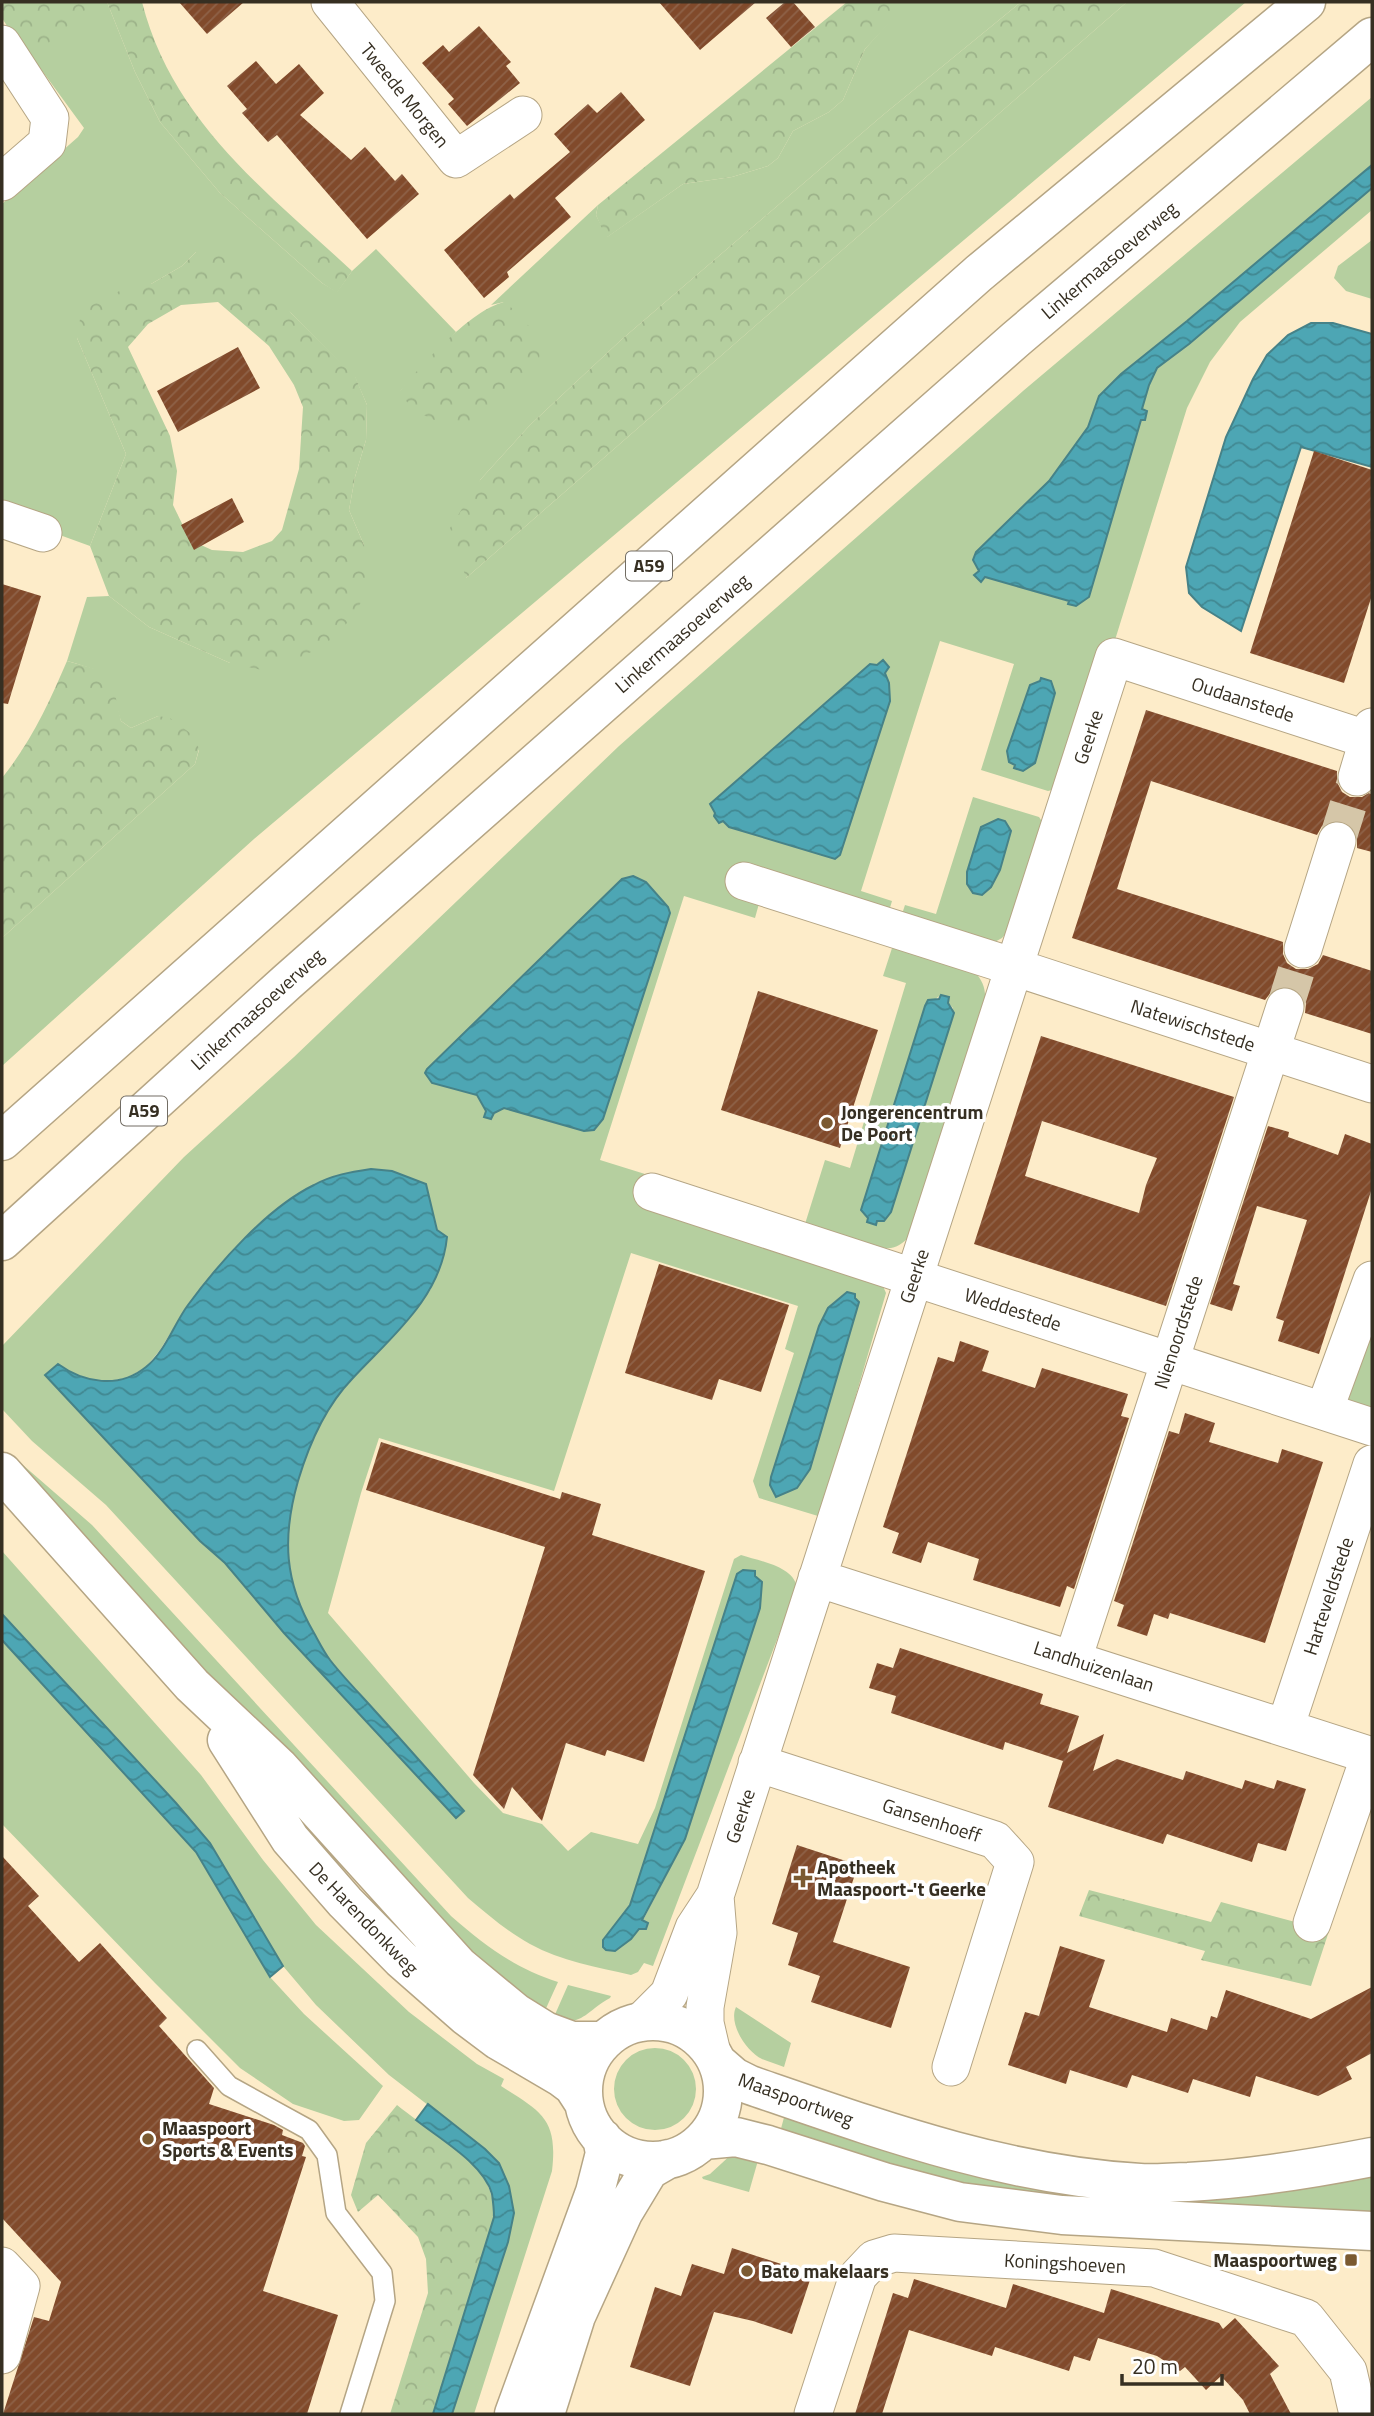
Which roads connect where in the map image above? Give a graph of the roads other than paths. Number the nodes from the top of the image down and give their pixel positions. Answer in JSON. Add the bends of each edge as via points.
{"nodes":[{"id":1,"x":330,"y":2,"type":"edge"},
{"id":2,"x":1306,"y":2,"type":"edge"},
{"id":3,"x":1372,"y":37,"type":"edge"},
{"id":4,"x":2,"y":44,"type":"edge"},
{"id":5,"x":523,"y":115,"type":"dead end"},
{"id":6,"x":2,"y":182,"type":"edge"},
{"id":7,"x":2,"y":519,"type":"edge"},
{"id":8,"x":43,"y":533,"type":"dead end"},
{"id":9,"x":1114,"y":657,"type":"joint"},
{"id":10,"x":1371,"y":736,"type":"edge"},
{"id":11,"x":1357,"y":777,"type":"tunnel mouth"},
{"id":12,"x":1337,"y":841,"type":"tunnel mouth"},
{"id":13,"x":744,"y":881,"type":"dead end"},
{"id":14,"x":1303,"y":949,"type":"tunnel mouth"},
{"id":15,"x":1013,"y":967,"type":"junction"},
{"id":16,"x":1284,"y":1007,"type":"tunnel mouth"},
{"id":17,"x":1269,"y":1050,"type":"junction"},
{"id":18,"x":1372,"y":1084,"type":"edge"},
{"id":19,"x":2,"y":1141,"type":"edge"},
{"id":20,"x":652,"y":1192,"type":"dead end"},
{"id":21,"x":2,"y":1241,"type":"edge"},
{"id":22,"x":914,"y":1276,"type":"junction"},
{"id":23,"x":1372,"y":1280,"type":"edge"},
{"id":24,"x":1169,"y":1361,"type":"junction"},
{"id":25,"x":1325,"y":1410,"type":"junction"},
{"id":26,"x":1372,"y":1427,"type":"edge"},
{"id":27,"x":1372,"y":1464,"type":"edge"},
{"id":28,"x":2,"y":1472,"type":"edge"},
{"id":29,"x":817,"y":1578,"type":"junction"},
{"id":30,"x":1073,"y":1659,"type":"junction"},
{"id":31,"x":192,"y":1685,"type":"junction"},
{"id":32,"x":1285,"y":1728,"type":"junction"},
{"id":33,"x":1371,"y":1756,"type":"edge"},
{"id":34,"x":757,"y":1763,"type":"junction"},
{"id":35,"x":715,"y":1896,"type":"junction"},
{"id":36,"x":1312,"y":1923,"type":"dead end"},
{"id":37,"x":641,"y":2022,"type":"junction"},
{"id":38,"x":604,"y":2041,"type":"junction"},
{"id":39,"x":197,"y":2050,"type":"dead end"},
{"id":40,"x":715,"y":2057,"type":"junction"},
{"id":41,"x":951,"y":2067,"type":"dead end"},
{"id":42,"x":584,"y":2103,"type":"junction"},
{"id":43,"x":602,"y":2138,"type":"junction"},
{"id":44,"x":703,"y":2140,"type":"junction"},
{"id":45,"x":1372,"y":2158,"type":"edge"},
{"id":46,"x":668,"y":2159,"type":"junction"},
{"id":47,"x":1372,"y":2231,"type":"edge"},
{"id":48,"x":2,"y":2266,"type":"edge"},
{"id":49,"x":2,"y":2355,"type":"edge"},
{"id":50,"x":349,"y":2414,"type":"edge"},
{"id":51,"x":514,"y":2414,"type":"edge"},
{"id":52,"x":545,"y":2414,"type":"edge"},
{"id":53,"x":813,"y":2414,"type":"edge"},
{"id":54,"x":1358,"y":2414,"type":"edge"}],
"edges":[{"from":1,"to":5,"type":"street","name":"Tweede Morgen","via":[[456,159]]},
{"from":2,"to":19,"type":"main road","number":"A59","via":[[979,273]]},
{"from":3,"to":21,"type":"main road","name":"Linkermaasoeverweg","number":"A59","via":[[1016,339],[297,972]]},
{"from":4,"to":6,"type":"street","via":[[50,118],[47,143]]},
{"from":7,"to":8,"type":"street"},
{"from":9,"to":10,"type":"street","name":"Oudaanstede"},
{"from":9,"to":15,"type":"street","name":"Geerke"},
{"from":10,"to":11,"type":"street"},
{"from":12,"to":14,"type":"street"},
{"from":13,"to":15,"type":"street","name":"Natewischstede"},
{"from":15,"to":17,"type":"street","name":"Natewischstede"},
{"from":15,"to":22,"type":"street","name":"Geerke"},
{"from":16,"to":17,"type":"street","name":"Nienoordstede"},
{"from":17,"to":18,"type":"street","name":"Natewischstede"},
{"from":17,"to":24,"type":"street","name":"Nienoordstede"},
{"from":20,"to":22,"type":"street","name":"Weddestede"},
{"from":22,"to":24,"type":"street","name":"Weddestede"},
{"from":22,"to":29,"type":"street","name":"Geerke"},
{"from":23,"to":25,"type":"street"},
{"from":24,"to":25,"type":"street","name":"Weddestede"},
{"from":24,"to":30,"type":"street","name":"Nienoordstede"},
{"from":25,"to":26,"type":"street","name":"Weddestede"},
{"from":27,"to":32,"type":"street","name":"Harteveldstede"},
{"from":28,"to":31,"type":"main road","name":"De Harendonkweg"},
{"from":29,"to":30,"type":"street","name":"Landhuizenlaan"},
{"from":29,"to":34,"type":"street","name":"Geerke"},
{"from":30,"to":32,"type":"street","name":"Landhuizenlaan"},
{"from":31,"to":38,"type":"main road","name":"De Harendonkweg","via":[[278,1768],[459,1966],[545,2031],[572,2041]]},
{"from":31,"to":42,"type":"main road","name":"De Harendonkweg","via":[[290,1839],[345,1902],[458,2010],[561,2077]]},
{"from":32,"to":33,"type":"street","name":"Landhuizenlaan"},
{"from":33,"to":36,"type":"street","name":"Landhuizenlaan"},
{"from":34,"to":35,"type":"street","name":"Geerke"},
{"from":34,"to":41,"type":"street","name":"Gansenhoeff","via":[[995,1840],[1014,1862]]},
{"from":35,"to":37,"type":"street","name":"Geerke","via":[[694,1928],[669,1994]]},
{"from":35,"to":40,"type":"street","name":"Geerke","via":[[718,1933],[705,2007]]},
{"from":37,"to":38,"type":"main road"},
{"from":37,"to":40,"type":"main road","via":[[663,2021],[684,2027],[703,2040]]},
{"from":38,"to":42,"type":"main road","via":[[587,2068]]},
{"from":39,"to":50,"type":"lane","via":[[229,2086],[309,2130],[327,2155],[336,2213],[382,2273],[385,2301]]},
{"from":40,"to":44,"type":"main road","via":[[723,2083],[722,2107]]},
{"from":40,"to":45,"type":"main road","name":"Maaspoortweg","via":[[734,2077],[750,2085],[896,2135],[976,2159],[1070,2177],[1143,2184],[1216,2180]]},
{"from":42,"to":43,"type":"main road"},
{"from":43,"to":46,"type":"main road","via":[[631,2157]]},
{"from":43,"to":51,"type":"main road","via":[[605,2153],[595,2192]]},
{"from":44,"to":46,"type":"main road"},
{"from":44,"to":47,"type":"main road","via":[[746,2140],[960,2202],[1062,2215]]},
{"from":46,"to":52,"type":"main road","via":[[649,2170],[623,2213],[576,2316]]},
{"from":48,"to":49,"type":"street","via":[[21,2286]]},
{"from":53,"to":54,"type":"street","name":"Koningshoeven","via":[[858,2276],[874,2259],[894,2253],[1154,2268],[1306,2318],[1348,2371]]}]}
